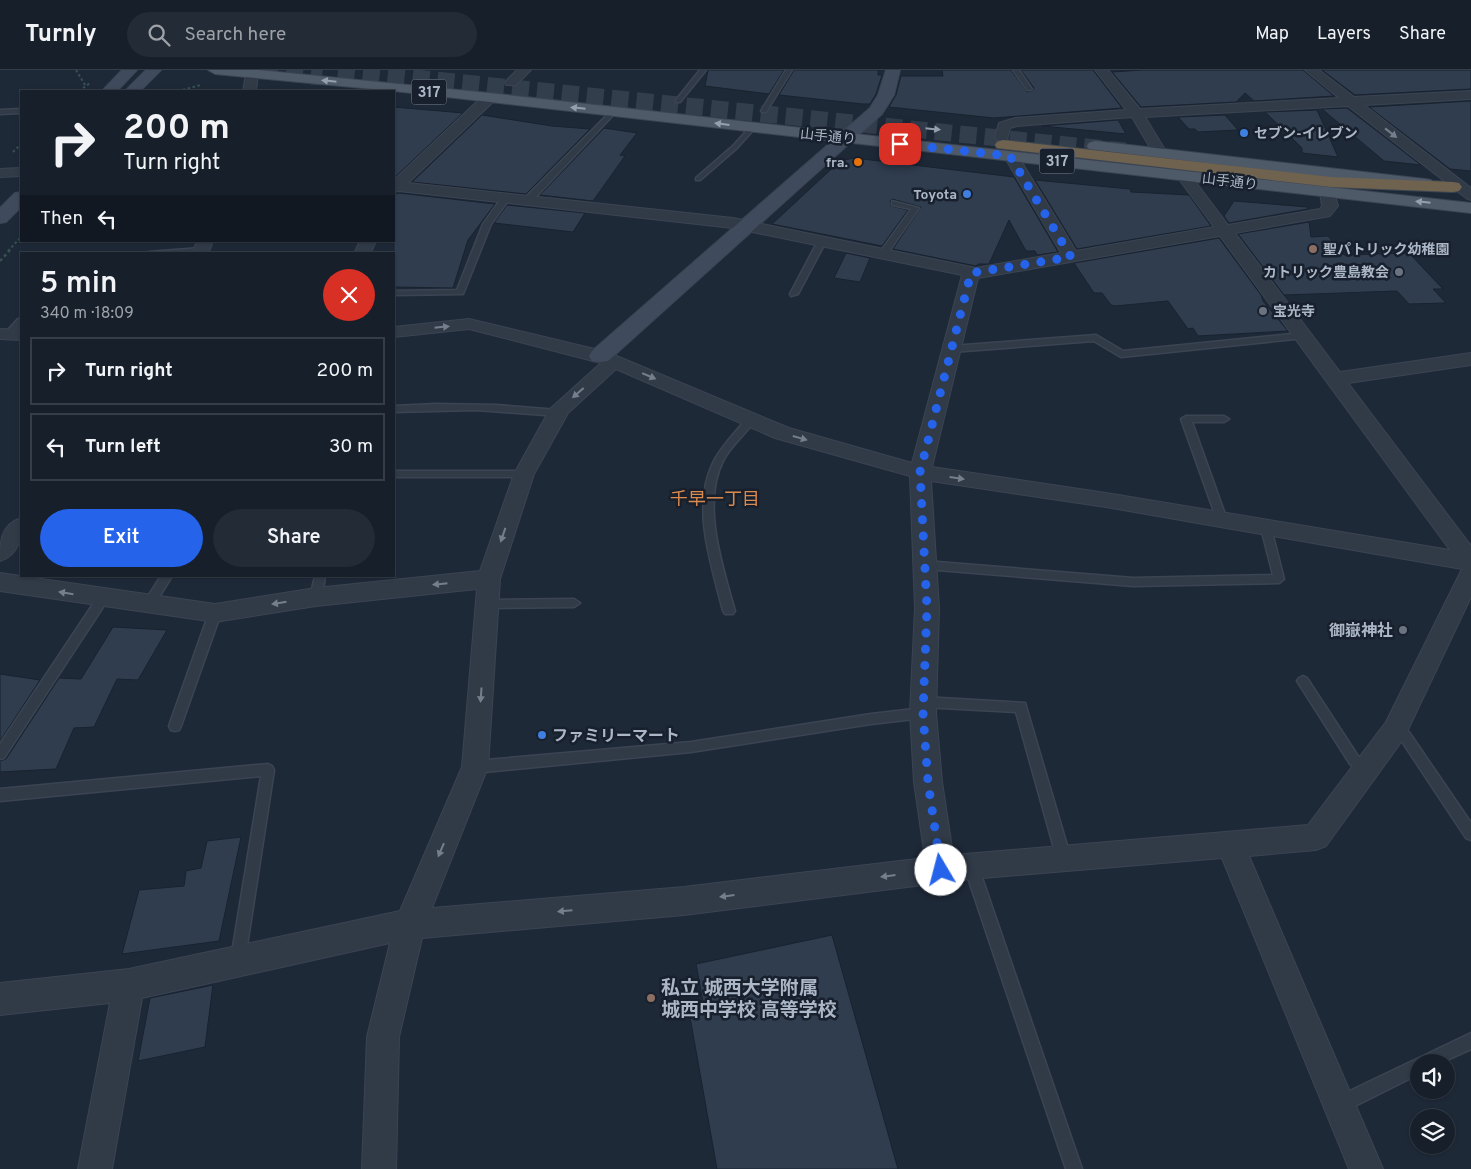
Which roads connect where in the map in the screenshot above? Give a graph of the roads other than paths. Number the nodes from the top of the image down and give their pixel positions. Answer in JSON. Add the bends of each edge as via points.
{"nodes":[{"id":1,"x":130,"y":70,"type":"edge"},
{"id":2,"x":154,"y":70,"type":"edge"},
{"id":3,"x":214,"y":70,"type":"edge"},
{"id":4,"x":703,"y":70,"type":"edge"},
{"id":5,"x":789,"y":70,"type":"edge"},
{"id":6,"x":893,"y":70,"type":"edge"},
{"id":7,"x":1016,"y":70,"type":"edge"},
{"id":8,"x":1101,"y":70,"type":"edge"},
{"id":9,"x":1311,"y":70,"type":"edge"},
{"id":10,"x":252,"y":74,"type":"junction"},
{"id":11,"x":527,"y":77,"type":"edge"},
{"id":12,"x":492,"y":80,"type":"dead end"},
{"id":13,"x":1029,"y":89,"type":"dead end"},
{"id":14,"x":110,"y":90,"type":"edge"},
{"id":15,"x":133,"y":90,"type":"edge"},
{"id":16,"x":249,"y":90,"type":"edge"},
{"id":17,"x":1471,"y":95,"type":"edge"},
{"id":18,"x":489,"y":98,"type":"junction"},
{"id":19,"x":659,"y":99,"type":"dead end"},
{"id":20,"x":678,"y":102,"type":"junction"},
{"id":21,"x":1353,"y":103,"type":"junction"},
{"id":22,"x":697,"y":104,"type":"dead end"},
{"id":23,"x":745,"y":109,"type":"dead end"},
{"id":24,"x":20,"y":111,"type":"edge"},
{"id":25,"x":764,"y":111,"type":"junction"},
{"id":26,"x":0,"y":112,"type":"edge"},
{"id":27,"x":613,"y":112,"type":"junction"},
{"id":28,"x":1136,"y":112,"type":"junction"},
{"id":29,"x":784,"y":113,"type":"dead end"},
{"id":30,"x":863,"y":122,"type":"junction"},
{"id":31,"x":882,"y":124,"type":"dead end"},
{"id":32,"x":752,"y":128,"type":"junction"},
{"id":33,"x":844,"y":129,"type":"junction"},
{"id":34,"x":984,"y":134,"type":"dead end"},
{"id":35,"x":1005,"y":146,"type":"junction"},
{"id":36,"x":1160,"y":153,"type":"junction"},
{"id":37,"x":20,"y":172,"type":"edge"},
{"id":38,"x":0,"y":173,"type":"edge"},
{"id":39,"x":1183,"y":175,"type":"junction"},
{"id":40,"x":20,"y":179,"type":"edge"},
{"id":41,"x":698,"y":180,"type":"dead end"},
{"id":42,"x":395,"y":185,"type":"edge"},
{"id":43,"x":395,"y":186,"type":"edge"},
{"id":44,"x":1464,"y":190,"type":"edge"},
{"id":45,"x":1328,"y":192,"type":"junction"},
{"id":46,"x":0,"y":198,"type":"edge"},
{"id":47,"x":20,"y":198,"type":"edge"},
{"id":48,"x":506,"y":198,"type":"junction"},
{"id":49,"x":528,"y":200,"type":"junction"},
{"id":50,"x":895,"y":203,"type":"dead end"},
{"id":51,"x":1471,"y":208,"type":"edge"},
{"id":52,"x":0,"y":218,"type":"edge"},
{"id":53,"x":747,"y":226,"type":"junction"},
{"id":54,"x":1224,"y":231,"type":"junction"},
{"id":55,"x":821,"y":243,"type":"junction"},
{"id":56,"x":202,"y":248,"type":"edge"},
{"id":57,"x":167,"y":252,"type":"edge"},
{"id":58,"x":882,"y":255,"type":"junction"},
{"id":59,"x":1071,"y":257,"type":"junction"},
{"id":60,"x":971,"y":273,"type":"junction"},
{"id":61,"x":395,"y":293,"type":"edge"},
{"id":62,"x":794,"y":294,"type":"dead end"},
{"id":63,"x":20,"y":322,"type":"edge"},
{"id":64,"x":395,"y":332,"type":"edge"},
{"id":65,"x":10,"y":335,"type":"edge"},
{"id":66,"x":1302,"y":336,"type":"junction"},
{"id":67,"x":952,"y":349,"type":"junction"},
{"id":68,"x":607,"y":359,"type":"junction"},
{"id":69,"x":1471,"y":359,"type":"edge"},
{"id":70,"x":1334,"y":380,"type":"junction"},
{"id":71,"x":395,"y":409,"type":"edge"},
{"id":72,"x":558,"y":414,"type":"junction"},
{"id":73,"x":751,"y":419,"type":"junction"},
{"id":74,"x":1224,"y":419,"type":"dead end"},
{"id":75,"x":920,"y":472,"type":"junction"},
{"id":76,"x":395,"y":474,"type":"edge"},
{"id":77,"x":524,"y":474,"type":"junction"},
{"id":78,"x":1222,"y":520,"type":"junction"},
{"id":79,"x":20,"y":527,"type":"edge"},
{"id":80,"x":1266,"y":528,"type":"junction"},
{"id":81,"x":0,"y":553,"type":"edge"},
{"id":82,"x":1471,"y":562,"type":"edge"},
{"id":83,"x":925,"y":565,"type":"junction"},
{"id":84,"x":1471,"y":573,"type":"edge"},
{"id":85,"x":166,"y":577,"type":"edge"},
{"id":86,"x":0,"y":582,"type":"edge"},
{"id":87,"x":318,"y":586,"type":"edge"},
{"id":88,"x":488,"y":591,"type":"junction"},
{"id":89,"x":103,"y":598,"type":"junction"},
{"id":90,"x":574,"y":603,"type":"dead end"},
{"id":91,"x":149,"y":604,"type":"junction"},
{"id":92,"x":729,"y":611,"type":"dead end"},
{"id":93,"x":216,"y":613,"type":"junction"},
{"id":94,"x":1303,"y":681,"type":"dead end"},
{"id":95,"x":923,"y":708,"type":"junction"},
{"id":96,"x":175,"y":726,"type":"dead end"},
{"id":97,"x":1395,"y":730,"type":"junction"},
{"id":98,"x":0,"y":754,"type":"edge"},
{"id":99,"x":475,"y":767,"type":"junction"},
{"id":100,"x":1367,"y":768,"type":"junction"},
{"id":101,"x":0,"y":795,"type":"edge"},
{"id":102,"x":1471,"y":834,"type":"edge"},
{"id":103,"x":1230,"y":844,"type":"junction"},
{"id":104,"x":1064,"y":859,"type":"junction"},
{"id":105,"x":972,"y":866,"type":"junction"},
{"id":106,"x":941,"y":870,"type":"junction"},
{"id":107,"x":410,"y":924,"type":"junction"},
{"id":108,"x":238,"y":961,"type":"junction"},
{"id":109,"x":129,"y":985,"type":"junction"},
{"id":110,"x":0,"y":999,"type":"edge"},
{"id":111,"x":1471,"y":1041,"type":"edge"},
{"id":112,"x":1443,"y":1054,"type":"edge"},
{"id":113,"x":1410,"y":1070,"type":"edge"},
{"id":114,"x":1339,"y":1105,"type":"junction"},
{"id":115,"x":95,"y":1169,"type":"edge"},
{"id":116,"x":378,"y":1169,"type":"edge"},
{"id":117,"x":1074,"y":1169,"type":"edge"},
{"id":118,"x":1366,"y":1169,"type":"edge"}],
"edges":[{"from":1,"to":14,"type":"street"},
{"from":2,"to":15,"type":"street"},
{"from":3,"to":10,"type":"main road","name":"山手通り","number":"317"},
{"from":4,"to":20,"type":"lane"},
{"from":5,"to":25,"type":"lane"},
{"from":6,"to":30,"type":"street","via":[[886,95],[876,111]]},
{"from":7,"to":13,"type":"lane"},
{"from":8,"to":28,"type":"street"},
{"from":9,"to":21,"type":"street"},
{"from":10,"to":16,"type":"street"},
{"from":18,"to":10,"type":"main road","name":"山手通り","number":"317","one_way":true},
{"from":11,"to":12,"type":"main road","via":[[511,82]]},
{"from":17,"to":21,"type":"street"},
{"from":27,"to":18,"type":"main road","name":"山手通り","number":"317","one_way":true},
{"from":18,"to":42,"type":"street"},
{"from":19,"to":20,"type":"main road"},
{"from":20,"to":22,"type":"main road"},
{"from":21,"to":28,"type":"street"},
{"from":21,"to":44,"type":"street","one_way":true},
{"from":23,"to":25,"type":"main road","name":"山手通り"},
{"from":24,"to":26,"type":"lane"},
{"from":25,"to":29,"type":"main road","name":"山手通り"},
{"from":25,"to":32,"type":"main road"},
{"from":32,"to":27,"type":"main road","name":"山手通り","number":"317","one_way":true},
{"from":27,"to":49,"type":"lane"},
{"from":28,"to":35,"type":"street","via":[[1015,122],[1004,126]]},
{"from":28,"to":36,"type":"street"},
{"from":30,"to":31,"type":"main road","name":"山手通り","number":"317"},
{"from":30,"to":33,"type":"main road","name":"山手通り","number":"317"},
{"from":32,"to":33,"type":"main road","name":"山手通り","number":"317"},
{"from":32,"to":41,"type":"lane"},
{"from":35,"to":33,"type":"main road","name":"山手通り","number":"317","one_way":true},
{"from":33,"to":53,"type":"street"},
{"from":34,"to":35,"type":"main road","name":"山手通り","number":"317"},
{"from":35,"to":36,"type":"main road","name":"山手通り","number":"317"},
{"from":35,"to":39,"type":"main road","name":"山手通り","number":"317"},
{"from":35,"to":44,"type":"highway","via":[[1331,182]]},
{"from":35,"to":59,"type":"street"},
{"from":36,"to":44,"type":"main road","name":"山手通り","number":"317"},
{"from":37,"to":38,"type":"street"},
{"from":39,"to":45,"type":"main road","name":"山手通り","number":"317"},
{"from":39,"to":54,"type":"street"},
{"from":40,"to":46,"type":"street"},
{"from":43,"to":48,"type":"street"},
{"from":51,"to":45,"type":"main road","name":"山手通り","number":"317","one_way":true},
{"from":45,"to":54,"type":"street","via":[[1330,206],[1325,214]]},
{"from":47,"to":52,"type":"street"},
{"from":48,"to":49,"type":"street"},
{"from":48,"to":61,"type":"lane","via":[[486,224],[460,292]]},
{"from":49,"to":53,"type":"street"},
{"from":50,"to":58,"type":"lane","via":[[915,208]]},
{"from":53,"to":55,"type":"street"},
{"from":53,"to":68,"type":"street"},
{"from":54,"to":59,"type":"street"},
{"from":54,"to":66,"type":"street"},
{"from":55,"to":58,"type":"street"},
{"from":55,"to":62,"type":"lane"},
{"from":56,"to":57,"type":"lane"},
{"from":58,"to":60,"type":"street"},
{"from":59,"to":60,"type":"street"},
{"from":60,"to":67,"type":"street"},
{"from":63,"to":65,"type":"lane"},
{"from":64,"to":68,"type":"street","one_way":true,"via":[[468,324]]},
{"from":66,"to":67,"type":"lane","via":[[1121,354],[1096,338]]},
{"from":66,"to":70,"type":"street"},
{"from":67,"to":75,"type":"street"},
{"from":68,"to":72,"type":"street","one_way":true},
{"from":68,"to":73,"type":"street","one_way":true},
{"from":69,"to":70,"type":"street"},
{"from":70,"to":82,"type":"street"},
{"from":71,"to":72,"type":"lane","via":[[497,406]]},
{"from":72,"to":77,"type":"street"},
{"from":73,"to":75,"type":"street","one_way":true,"via":[[782,432]]},
{"from":73,"to":92,"type":"lane","via":[[716,464],[710,494],[712,539]]},
{"from":74,"to":78,"type":"lane","via":[[1186,419]]},
{"from":75,"to":78,"type":"street","one_way":true},
{"from":75,"to":83,"type":"street"},
{"from":76,"to":77,"type":"lane"},
{"from":77,"to":88,"type":"street","one_way":true},
{"from":78,"to":80,"type":"street"},
{"from":79,"to":81,"type":"street"},
{"from":80,"to":82,"type":"street"},
{"from":80,"to":83,"type":"lane","via":[[1279,580],[1133,582]]},
{"from":83,"to":95,"type":"street","via":[[927,608]]},
{"from":84,"to":97,"type":"street"},
{"from":85,"to":91,"type":"lane"},
{"from":89,"to":86,"type":"street","one_way":true},
{"from":88,"to":87,"type":"street","one_way":true},
{"from":87,"to":93,"type":"street","one_way":true},
{"from":88,"to":90,"type":"lane"},
{"from":88,"to":99,"type":"street","one_way":true},
{"from":89,"to":91,"type":"street"},
{"from":89,"to":98,"type":"lane"},
{"from":91,"to":93,"type":"street"},
{"from":93,"to":96,"type":"lane"},
{"from":94,"to":100,"type":"lane","via":[[1354,760]]},
{"from":95,"to":99,"type":"lane","via":[[691,747]]},
{"from":95,"to":104,"type":"lane","via":[[1021,707]]},
{"from":95,"to":106,"type":"street","via":[[928,782]]},
{"from":97,"to":100,"type":"street"},
{"from":97,"to":102,"type":"lane","via":[[1405,736]]},
{"from":99,"to":107,"type":"street","one_way":true},
{"from":100,"to":103,"type":"street","via":[[1316,837]]},
{"from":101,"to":108,"type":"lane","via":[[268,770]]},
{"from":103,"to":104,"type":"street"},
{"from":103,"to":114,"type":"street"},
{"from":104,"to":105,"type":"street"},
{"from":105,"to":106,"type":"street"},
{"from":105,"to":117,"type":"lane"},
{"from":106,"to":107,"type":"street","one_way":true,"via":[[684,901]]},
{"from":107,"to":108,"type":"street"},
{"from":107,"to":116,"type":"street","via":[[383,1037]]},
{"from":108,"to":109,"type":"street"},
{"from":109,"to":110,"type":"street"},
{"from":109,"to":115,"type":"street"},
{"from":111,"to":112,"type":"lane"},
{"from":113,"to":114,"type":"lane"},
{"from":114,"to":118,"type":"street"}]}
